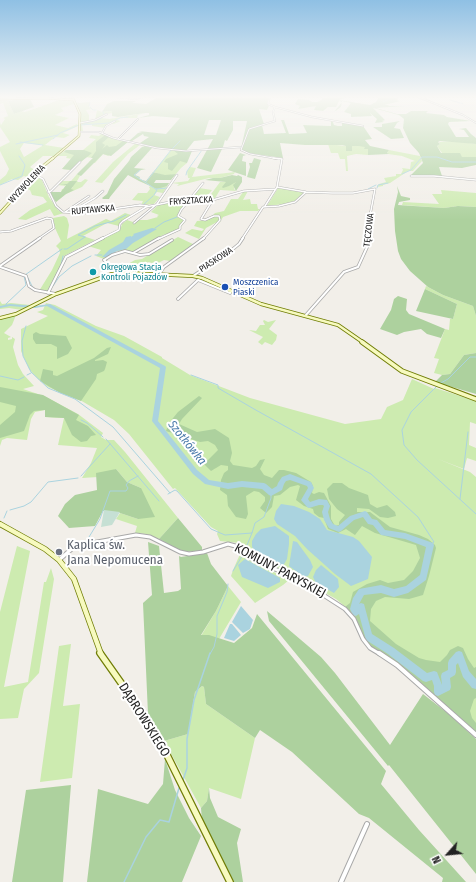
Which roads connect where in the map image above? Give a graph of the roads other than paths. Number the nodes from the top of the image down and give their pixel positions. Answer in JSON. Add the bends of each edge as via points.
{"nodes":[{"id":1,"x":78,"y":137,"type":"edge"},
{"id":2,"x":113,"y":137,"type":"edge"},
{"id":3,"x":245,"y":137,"type":"edge"},
{"id":4,"x":118,"y":139,"type":"joint"},
{"id":5,"x":241,"y":147,"type":"junction"},
{"id":6,"x":80,"y":162,"type":"dead end"},
{"id":7,"x":35,"y":175,"type":"junction"},
{"id":8,"x":177,"y":175,"type":"dead end"},
{"id":9,"x":411,"y":176,"type":"dead end"},
{"id":10,"x":476,"y":180,"type":"edge"},
{"id":11,"x":203,"y":183,"type":"dead end"},
{"id":12,"x":277,"y":188,"type":"junction"},
{"id":13,"x":375,"y":190,"type":"joint"},
{"id":14,"x":103,"y":191,"type":"dead end"},
{"id":15,"x":48,"y":192,"type":"junction"},
{"id":16,"x":306,"y":192,"type":"junction"},
{"id":17,"x":89,"y":196,"type":"dead end"},
{"id":18,"x":213,"y":201,"type":"junction"},
{"id":19,"x":186,"y":202,"type":"junction"},
{"id":20,"x":157,"y":204,"type":"junction"},
{"id":21,"x":99,"y":205,"type":"dead end"},
{"id":22,"x":148,"y":206,"type":"junction"},
{"id":23,"x":265,"y":206,"type":"junction"},
{"id":24,"x":0,"y":213,"type":"edge"},
{"id":25,"x":65,"y":213,"type":"junction"},
{"id":26,"x":70,"y":213,"type":"junction"},
{"id":27,"x":84,"y":213,"type":"junction"},
{"id":28,"x":134,"y":223,"type":"dead end"},
{"id":29,"x":0,"y":232,"type":"edge"},
{"id":30,"x":172,"y":240,"type":"dead end"},
{"id":31,"x":133,"y":253,"type":"junction"},
{"id":32,"x":0,"y":266,"type":"edge"},
{"id":33,"x":114,"y":270,"type":"dead end"},
{"id":34,"x":159,"y":274,"type":"junction"},
{"id":35,"x":193,"y":276,"type":"junction"},
{"id":36,"x":231,"y":291,"type":"junction"},
{"id":37,"x":48,"y":293,"type":"junction"},
{"id":38,"x":56,"y":294,"type":"junction"},
{"id":39,"x":178,"y":299,"type":"dead end"},
{"id":40,"x":306,"y":316,"type":"junction"},
{"id":41,"x":0,"y":318,"type":"edge"},
{"id":42,"x":476,"y":399,"type":"edge"},
{"id":43,"x":0,"y":524,"type":"edge"},
{"id":44,"x":59,"y":560,"type":"junction"},
{"id":45,"x":476,"y":735,"type":"edge"},
{"id":46,"x":367,"y":824,"type":"dead end"},
{"id":47,"x":230,"y":882,"type":"edge"},
{"id":48,"x":340,"y":882,"type":"edge"}],
"edges":[{"from":1,"to":7,"type":"street","name":"WYZWOLENIA"},
{"from":2,"to":4,"type":"street"},
{"from":3,"to":5,"type":"street"},
{"from":4,"to":5,"type":"street","via":[[153,148],[181,150]]},
{"from":5,"to":12,"type":"street","name":"PIASKOWA","via":[[241,151],[246,153],[282,159]]},
{"from":6,"to":15,"type":"street"},
{"from":7,"to":15,"type":"street","name":"RUPTAWSKA","via":[[43,179]]},
{"from":7,"to":24,"type":"street","name":"WYZWOLENIA"},
{"from":8,"to":20,"type":"street"},
{"from":9,"to":10,"type":"street"},
{"from":11,"to":19,"type":"street"},
{"from":12,"to":16,"type":"street","name":"FRYSZTACKA"},
{"from":12,"to":18,"type":"street","name":"FRYSZTACKA","via":[[244,191]]},
{"from":12,"to":23,"type":"street","name":"PIASKOWA"},
{"from":13,"to":16,"type":"street","name":"FRYSZTACKA","via":[[351,193]]},
{"from":13,"to":40,"type":"street","name":"TĘCZOWA","via":[[369,220],[368,245],[362,261],[358,267],[344,272]]},
{"from":14,"to":26,"type":"street"},
{"from":15,"to":25,"type":"street","name":"RUPTAWSKA","via":[[57,207]]},
{"from":16,"to":23,"type":"street","via":[[295,202]]},
{"from":17,"to":25,"type":"street"},
{"from":18,"to":19,"type":"street","name":"FRYSZTACKA"},
{"from":18,"to":34,"type":"street","via":[[201,219],[219,216],[220,220],[216,226],[199,243],[164,267]]},
{"from":19,"to":20,"type":"street","name":"FRYSZTACKA"},
{"from":19,"to":31,"type":"street","via":[[178,215],[185,220],[180,229]]},
{"from":20,"to":22,"type":"street","name":"FRYSZTACKA"},
{"from":20,"to":28,"type":"street"},
{"from":21,"to":27,"type":"street"},
{"from":22,"to":27,"type":"street","name":"RUPTAWSKA"},
{"from":22,"to":37,"type":"street","name":"FRYSZTACKA","via":[[120,224],[119,230],[66,257]]},
{"from":23,"to":35,"type":"street","name":"PIASKOWA","via":[[239,244]]},
{"from":25,"to":26,"type":"street","name":"RUPTAWSKA"},
{"from":26,"to":27,"type":"street","name":"RUPTAWSKA"},
{"from":29,"to":32,"type":"street","via":[[11,231],[47,218],[52,218],[54,228]]},
{"from":30,"to":31,"type":"street","via":[[149,254]]},
{"from":31,"to":33,"type":"street","via":[[119,251],[105,259]]},
{"from":32,"to":37,"type":"street","via":[[26,276],[32,288],[38,292]]},
{"from":34,"to":35,"type":"street"},
{"from":34,"to":38,"type":"street","via":[[112,274]]},
{"from":35,"to":36,"type":"street"},
{"from":36,"to":39,"type":"street","via":[[230,293],[198,280]]},
{"from":36,"to":40,"type":"street","via":[[261,304]]},
{"from":37,"to":38,"type":"street"},
{"from":38,"to":41,"type":"street","via":[[28,309]]},
{"from":40,"to":42,"type":"street","via":[[341,326],[395,367]]},
{"from":43,"to":44,"type":"street","via":[[45,549]]},
{"from":44,"to":45,"type":"street","name":"KOMUNY PARYSKIEJ","via":[[75,546],[136,535],[150,537],[189,554],[228,544],[239,546],[252,559],[300,580],[345,609],[354,619],[370,648],[396,665]]},
{"from":44,"to":47,"type":"street","name":"DĄBROWSKIEGO","via":[[74,579],[98,652],[143,714],[166,753]]},
{"from":46,"to":48,"type":"street"}]}
